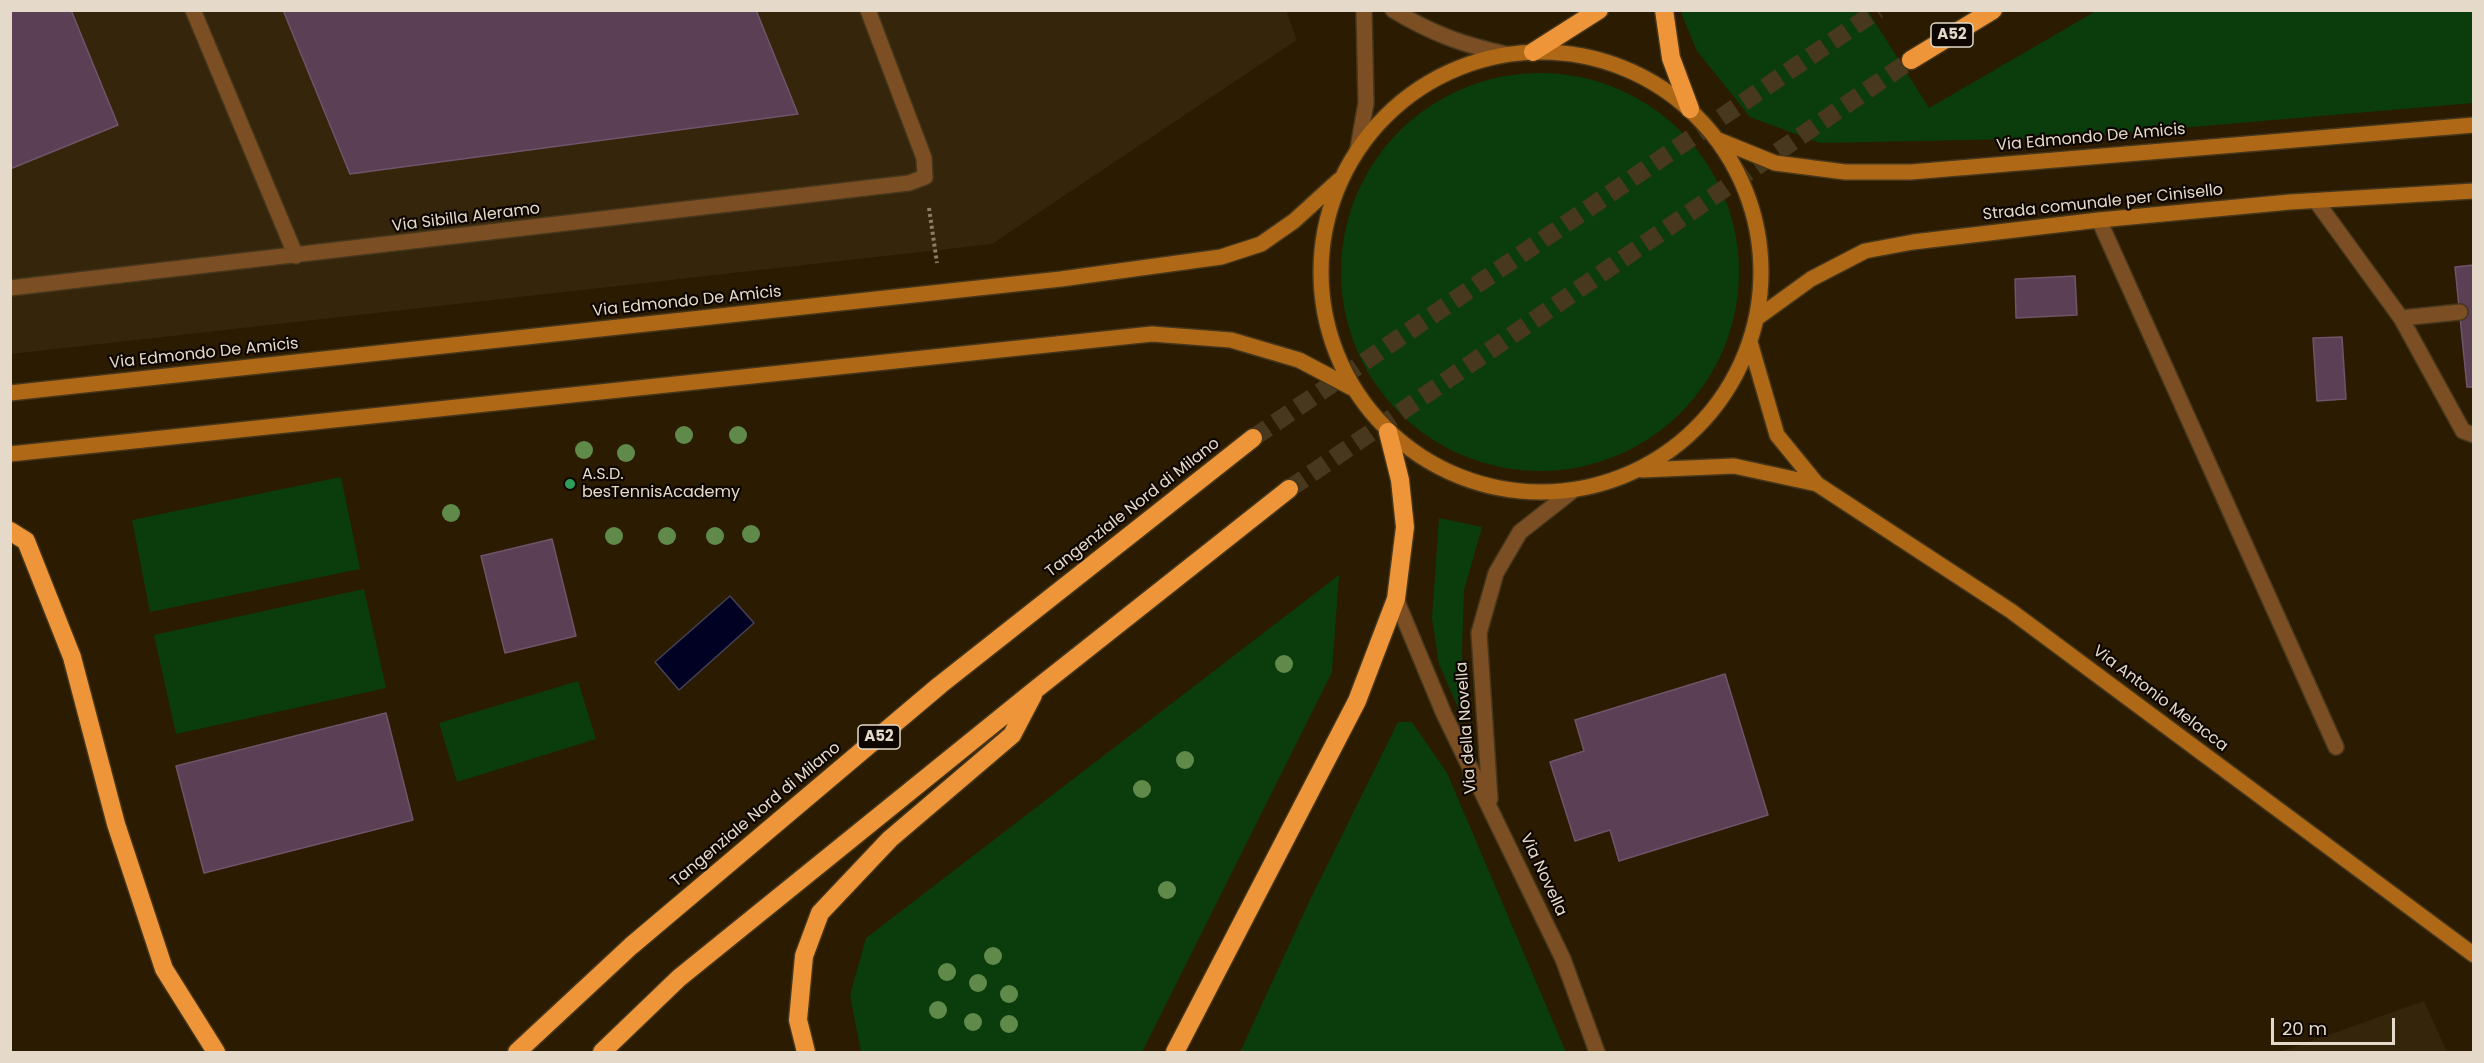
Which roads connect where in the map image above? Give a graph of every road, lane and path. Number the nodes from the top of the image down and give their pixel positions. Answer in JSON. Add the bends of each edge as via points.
{"nodes":[{"id":1,"x":193,"y":10,"type":"edge"},
{"id":2,"x":868,"y":10,"type":"edge"},
{"id":3,"x":1364,"y":10,"type":"edge"},
{"id":4,"x":1393,"y":10,"type":"edge"},
{"id":5,"x":1599,"y":10,"type":"edge"},
{"id":6,"x":1664,"y":10,"type":"edge"},
{"id":7,"x":1993,"y":10,"type":"edge"},
{"id":8,"x":1533,"y":52,"type":"junction"},
{"id":9,"x":1506,"y":54,"type":"junction"},
{"id":10,"x":1911,"y":60,"type":"tunnel mouth"},
{"id":11,"x":1690,"y":109,"type":"junction"},
{"id":12,"x":2474,"y":125,"type":"edge"},
{"id":13,"x":1716,"y":139,"type":"junction"},
{"id":14,"x":1359,"y":148,"type":"junction"},
{"id":15,"x":925,"y":177,"type":"junction"},
{"id":16,"x":1342,"y":178,"type":"junction"},
{"id":17,"x":2474,"y":191,"type":"edge"},
{"id":18,"x":2316,"y":201,"type":"junction"},
{"id":19,"x":2099,"y":220,"type":"junction"},
{"id":20,"x":296,"y":256,"type":"junction"},
{"id":21,"x":10,"y":288,"type":"edge"},
{"id":22,"x":941,"y":292,"type":"junction"},
{"id":23,"x":2460,"y":312,"type":"dead end"},
{"id":24,"x":1757,"y":318,"type":"junction"},
{"id":25,"x":2401,"y":318,"type":"junction"},
{"id":26,"x":1750,"y":342,"type":"junction"},
{"id":27,"x":1354,"y":388,"type":"junction"},
{"id":28,"x":10,"y":393,"type":"edge"},
{"id":29,"x":1388,"y":432,"type":"junction"},
{"id":30,"x":2474,"y":435,"type":"edge"},
{"id":31,"x":1254,"y":438,"type":"tunnel mouth"},
{"id":32,"x":10,"y":454,"type":"edge"},
{"id":33,"x":1640,"y":470,"type":"junction"},
{"id":34,"x":1817,"y":484,"type":"junction"},
{"id":35,"x":1289,"y":489,"type":"tunnel mouth"},
{"id":36,"x":1570,"y":492,"type":"junction"},
{"id":37,"x":10,"y":531,"type":"edge"},
{"id":38,"x":1396,"y":599,"type":"junction"},
{"id":39,"x":1035,"y":690,"type":"junction"},
{"id":40,"x":2336,"y":747,"type":"dead end"},
{"id":41,"x":1490,"y":805,"type":"junction"},
{"id":42,"x":2474,"y":955,"type":"edge"},
{"id":43,"x":216,"y":1053,"type":"edge"},
{"id":44,"x":518,"y":1053,"type":"edge"},
{"id":45,"x":602,"y":1053,"type":"edge"},
{"id":46,"x":806,"y":1053,"type":"edge"},
{"id":47,"x":1175,"y":1053,"type":"edge"},
{"id":48,"x":1597,"y":1053,"type":"edge"}],
"edges":[{"from":1,"to":20,"type":"lane"},
{"from":2,"to":15,"type":"lane","via":[[924,158]]},
{"from":3,"to":14,"type":"lane","via":[[1366,104]]},
{"from":4,"to":9,"type":"lane","via":[[1424,29],[1466,45]]},
{"from":5,"to":8,"type":"highway"},
{"from":6,"to":11,"type":"highway","via":[[1671,58]]},
{"from":7,"to":10,"type":"highway","number":"A52"},
{"from":8,"to":9,"type":"main road"},
{"from":8,"to":11,"type":"main road","via":[[1561,52],[1615,64],[1643,76]]},
{"from":9,"to":14,"type":"main road","via":[[1470,63],[1436,78],[1410,95]]},
{"from":11,"to":13,"type":"main road"},
{"from":12,"to":13,"type":"main road","name":"Via Edmondo De Amicis","via":[[1911,172],[1845,172],[1775,163]]},
{"from":13,"to":24,"type":"main road","via":[[1740,177],[1755,221],[1761,270]]},
{"from":14,"to":16,"type":"main road"},
{"from":15,"to":20,"type":"lane","name":"Via Sibilla Aleramo","via":[[909,183]]},
{"from":15,"to":22,"type":"path"},
{"from":16,"to":22,"type":"main road","name":"Via Edmondo De Amicis","via":[[1294,221],[1261,244],[1221,257]]},
{"from":16,"to":27,"type":"main road","via":[[1328,216],[1321,257],[1322,298],[1330,336]]},
{"from":17,"to":18,"type":"main road","name":"Strada comunale per Cinisello"},
{"from":18,"to":19,"type":"main road","name":"Strada comunale per Cinisello"},
{"from":18,"to":25,"type":"lane"},
{"from":19,"to":24,"type":"main road","name":"Strada comunale per Cinisello","via":[[1865,251],[1811,279]]},
{"from":19,"to":40,"type":"lane"},
{"from":20,"to":21,"type":"lane","name":"Via Sibilla Aleramo"},
{"from":22,"to":28,"type":"main road","name":"Via Edmondo De Amicis"},
{"from":23,"to":25,"type":"lane"},
{"from":24,"to":26,"type":"main road"},
{"from":25,"to":30,"type":"lane","via":[[2463,431]]},
{"from":26,"to":33,"type":"main road","via":[[1734,380],[1705,420],[1674,449]]},
{"from":26,"to":34,"type":"main road","name":"Via Antonio Melacca","via":[[1777,435]]},
{"from":27,"to":29,"type":"main road"},
{"from":27,"to":32,"type":"main road","via":[[1299,360],[1231,340],[1152,334]]},
{"from":29,"to":36,"type":"main road","via":[[1418,456],[1489,488]]},
{"from":29,"to":38,"type":"highway","via":[[1400,480],[1405,527]]},
{"from":31,"to":44,"type":"highway","name":"Tangenziale Nord di Milano","number":"A52","via":[[940,685],[631,946]]},
{"from":33,"to":34,"type":"main road","name":"Via Antonio Melacca","via":[[1734,466]]},
{"from":33,"to":36,"type":"main road","via":[[1606,484]]},
{"from":34,"to":42,"type":"main road","name":"Via Antonio Melacca","via":[[2011,611]]},
{"from":35,"to":39,"type":"highway"},
{"from":36,"to":41,"type":"lane","name":"Via della Novella","via":[[1520,532],[1496,573],[1479,633]]},
{"from":37,"to":43,"type":"highway","via":[[26,542],[72,657],[116,824],[164,969]]},
{"from":38,"to":41,"type":"lane","name":"Via della Novella","via":[[1444,714]]},
{"from":38,"to":47,"type":"highway","via":[[1357,701]]},
{"from":39,"to":45,"type":"highway","via":[[680,978]]},
{"from":39,"to":46,"type":"highway","via":[[1012,735],[890,838],[820,913],[804,956],[798,1020]]},
{"from":41,"to":48,"type":"lane","name":"Via Novella","via":[[1563,959]]}]}
